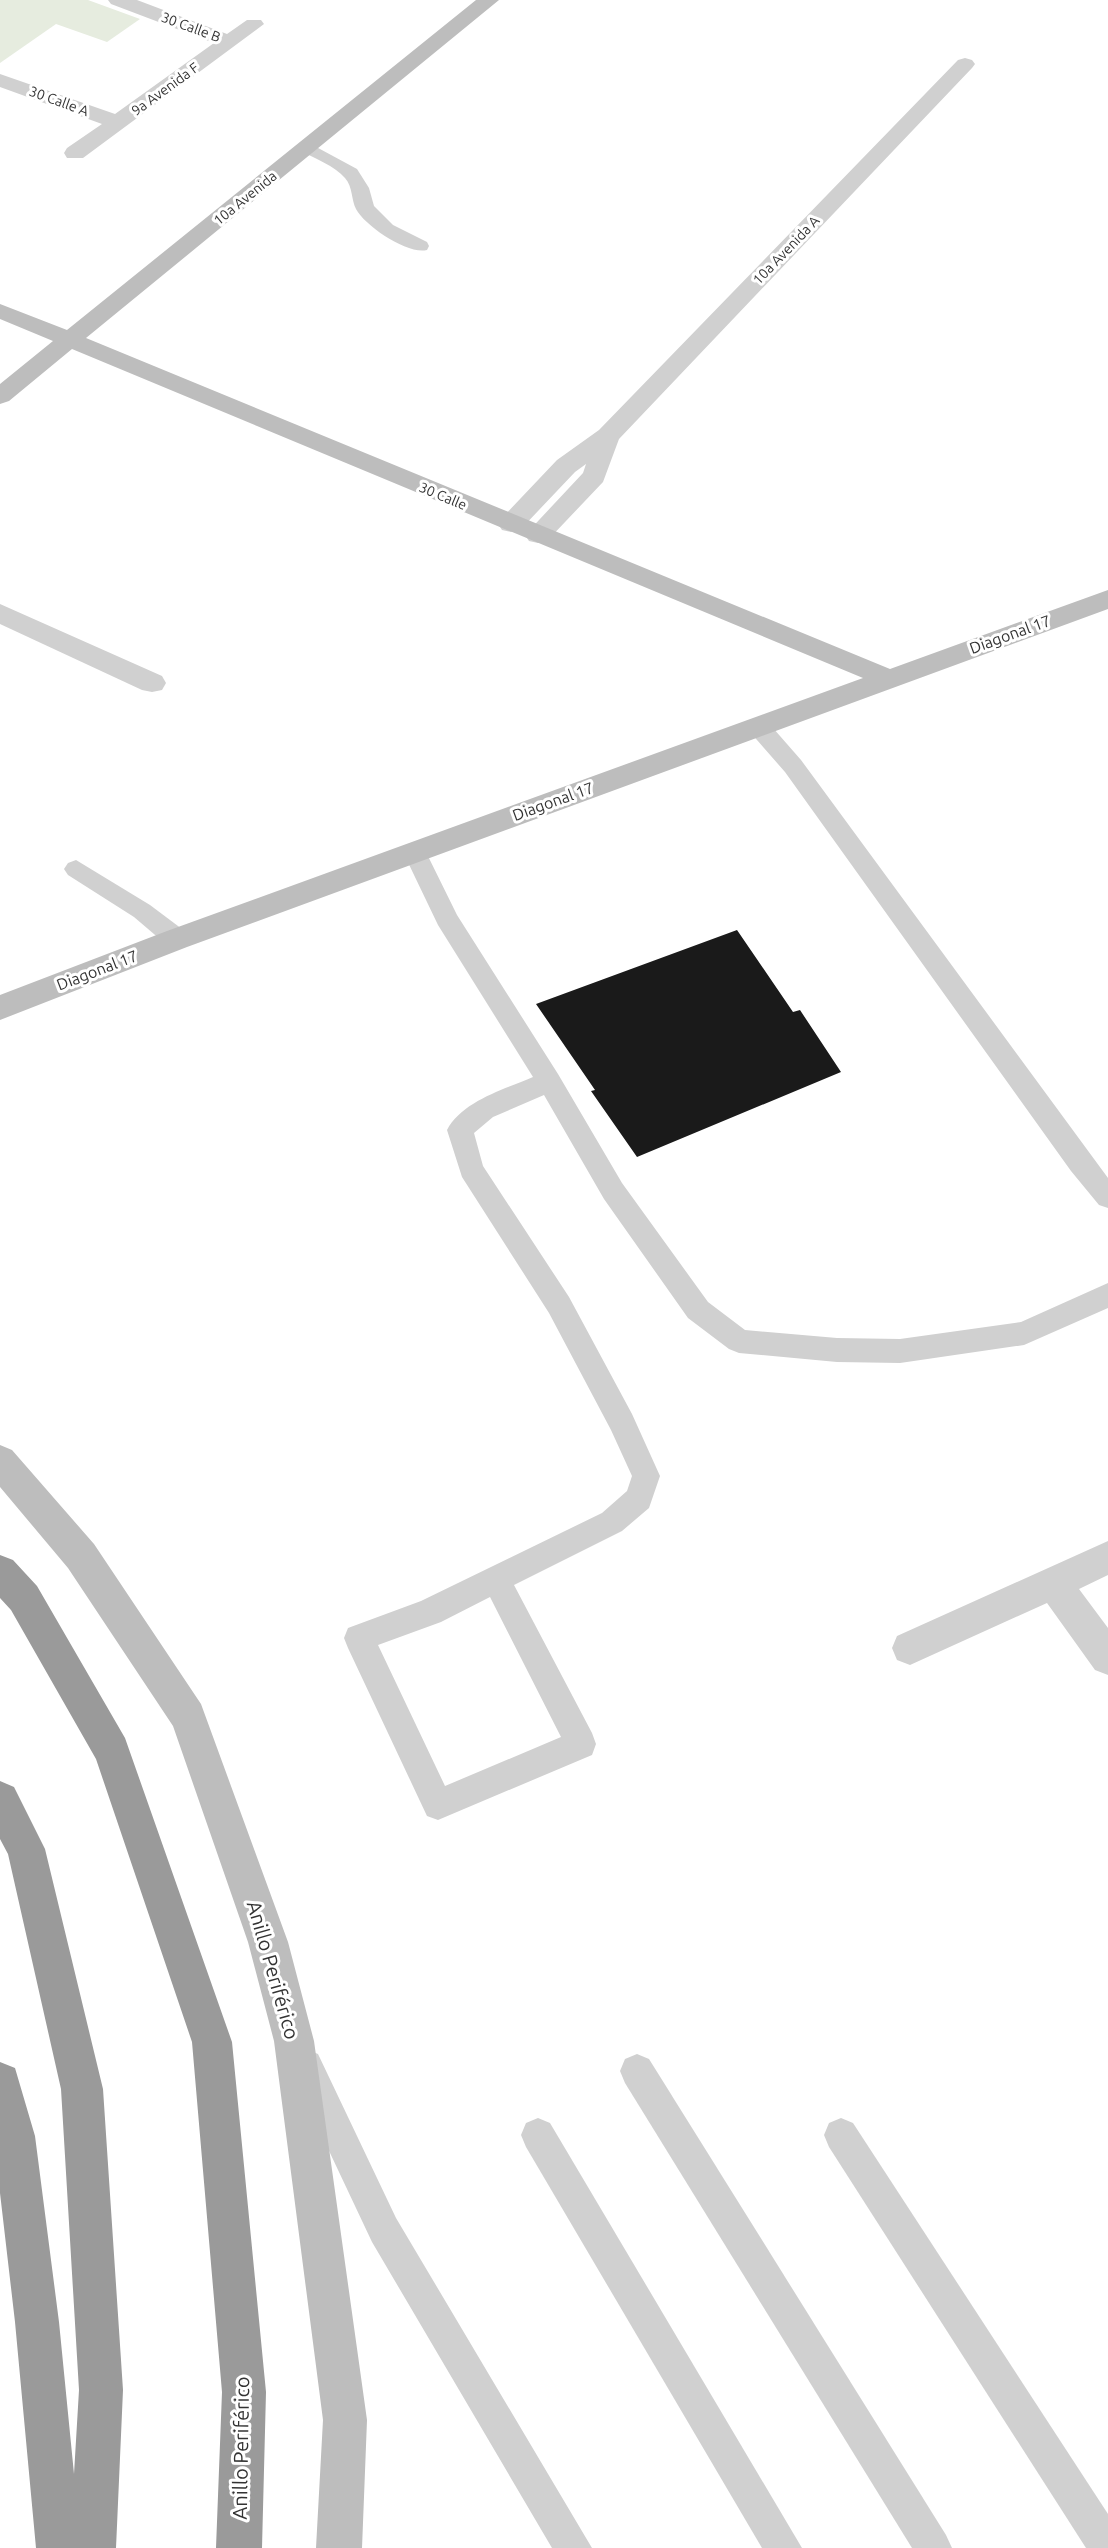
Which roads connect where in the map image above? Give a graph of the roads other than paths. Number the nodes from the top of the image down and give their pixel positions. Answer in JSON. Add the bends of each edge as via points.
{"nodes":[{"id":1,"x":118,"y":0,"type":"edge"},
{"id":2,"x":489,"y":0,"type":"edge"},
{"id":3,"x":254,"y":24,"type":"dead end"},
{"id":4,"x":230,"y":42,"type":"junction"},
{"id":5,"x":965,"y":64,"type":"dead end"},
{"id":6,"x":0,"y":80,"type":"edge"},
{"id":7,"x":118,"y":122,"type":"junction"},
{"id":8,"x":307,"y":147,"type":"junction"},
{"id":9,"x":75,"y":153,"type":"dead end"},
{"id":10,"x":420,"y":246,"type":"dead end"},
{"id":11,"x":0,"y":311,"type":"edge"},
{"id":12,"x":69,"y":340,"type":"junction"},
{"id":13,"x":0,"y":396,"type":"edge"},
{"id":14,"x":608,"y":436,"type":"junction"},
{"id":15,"x":512,"y":524,"type":"junction"},
{"id":16,"x":538,"y":535,"type":"junction"},
{"id":17,"x":1108,"y":599,"type":"edge"},
{"id":18,"x":0,"y":613,"type":"edge"},
{"id":19,"x":887,"y":678,"type":"junction"},
{"id":20,"x":152,"y":682,"type":"dead end"},
{"id":21,"x":758,"y":726,"type":"junction"},
{"id":22,"x":415,"y":852,"type":"junction"},
{"id":23,"x":76,"y":869,"type":"dead end"},
{"id":24,"x":177,"y":939,"type":"junction"},
{"id":25,"x":0,"y":1008,"type":"edge"},
{"id":26,"x":549,"y":1081,"type":"junction"},
{"id":27,"x":1108,"y":1197,"type":"edge"},
{"id":28,"x":1108,"y":1295,"type":"edge"},
{"id":29,"x":0,"y":1461,"type":"edge"},
{"id":30,"x":1108,"y":1558,"type":"edge"},
{"id":31,"x":0,"y":1572,"type":"edge"},
{"id":32,"x":496,"y":1580,"type":"junction"},
{"id":33,"x":1054,"y":1583,"type":"junction"},
{"id":34,"x":910,"y":1648,"type":"dead end"},
{"id":35,"x":1108,"y":1658,"type":"edge"},
{"id":36,"x":0,"y":1800,"type":"edge"},
{"id":37,"x":294,"y":2041,"type":"junction"},
{"id":38,"x":637,"y":2071,"type":"dead end"},
{"id":39,"x":0,"y":2083,"type":"edge"},
{"id":40,"x":538,"y":2135,"type":"dead end"},
{"id":41,"x":842,"y":2135,"type":"dead end"},
{"id":42,"x":59,"y":2548,"type":"edge"},
{"id":43,"x":93,"y":2548,"type":"edge"},
{"id":44,"x":239,"y":2548,"type":"edge"},
{"id":45,"x":339,"y":2548,"type":"edge"},
{"id":46,"x":573,"y":2548,"type":"edge"},
{"id":47,"x":783,"y":2548,"type":"edge"},
{"id":48,"x":933,"y":2548,"type":"edge"},
{"id":49,"x":1108,"y":2548,"type":"edge"}],
"edges":[{"from":1,"to":4,"type":"street","name":"30 Calle B"},
{"from":2,"to":8,"type":"main road","name":"10a Avenida"},
{"from":3,"to":4,"type":"street","name":"9a Avenida F"},
{"from":4,"to":7,"type":"street","name":"9a Avenida F"},
{"from":5,"to":14,"type":"street","name":"10a Avenida A"},
{"from":6,"to":7,"type":"street","name":"30 Calle A"},
{"from":7,"to":9,"type":"street","name":"9a Avenida F"},
{"from":8,"to":10,"type":"lane","via":[[351,173],[360,188],[364,208],[386,229]]},
{"from":8,"to":12,"type":"main road","name":"10a Avenida"},
{"from":11,"to":12,"type":"main road","name":"30 Calle"},
{"from":12,"to":13,"type":"main road","name":"10a Avenida"},
{"from":12,"to":15,"type":"main road","name":"30 Calle"},
{"from":14,"to":15,"type":"street","name":"10a Avenida A","via":[[566,466]]},
{"from":14,"to":16,"type":"street","name":"10a Avenida A","via":[[594,476]]},
{"from":15,"to":16,"type":"main road","name":"30 Calle"},
{"from":16,"to":19,"type":"main road","name":"30 Calle"},
{"from":17,"to":19,"type":"main road","name":"Diagonal 17"},
{"from":18,"to":20,"type":"street"},
{"from":19,"to":21,"type":"main road","name":"Diagonal 17"},
{"from":21,"to":22,"type":"main road","name":"Diagonal 17"},
{"from":21,"to":27,"type":"lane","via":[[793,766]]},
{"from":22,"to":24,"type":"main road","name":"Diagonal 17"},
{"from":22,"to":26,"type":"lane","via":[[447,919]]},
{"from":23,"to":24,"type":"lane","via":[[142,911]]},
{"from":24,"to":25,"type":"main road","name":"Diagonal 17"},
{"from":26,"to":28,"type":"lane","via":[[613,1191],[698,1310],[739,1341],[900,1351],[1024,1334]]},
{"from":26,"to":32,"type":"lane","via":[[484,1110],[460,1130],[471,1169],[559,1305],[646,1476],[639,1499],[612,1522]]},
{"from":29,"to":37,"type":"main road","name":"Anillo Periférico","via":[[81,1556],[188,1717],[268,1942]]},
{"from":30,"to":33,"type":"street"},
{"from":31,"to":44,"type":"highway","name":"Anillo Periférico","via":[[24,1598],[112,1751],[212,2042],[244,2392]]},
{"from":32,"to":32,"type":"lane","via":[[430,1612],[359,1638],[438,1805],[581,1744]]},
{"from":33,"to":34,"type":"street"},
{"from":33,"to":35,"type":"street"},
{"from":36,"to":43,"type":"highway","via":[[26,1849],[82,2089],[101,2390]]},
{"from":37,"to":45,"type":"main road","name":"Anillo Periférico","via":[[345,2420]]},
{"from":37,"to":46,"type":"lane","via":[[384,2230]]},
{"from":38,"to":48,"type":"lane"},
{"from":39,"to":42,"type":"highway","via":[[15,2148]]},
{"from":40,"to":47,"type":"lane"},
{"from":41,"to":49,"type":"lane"}]}
